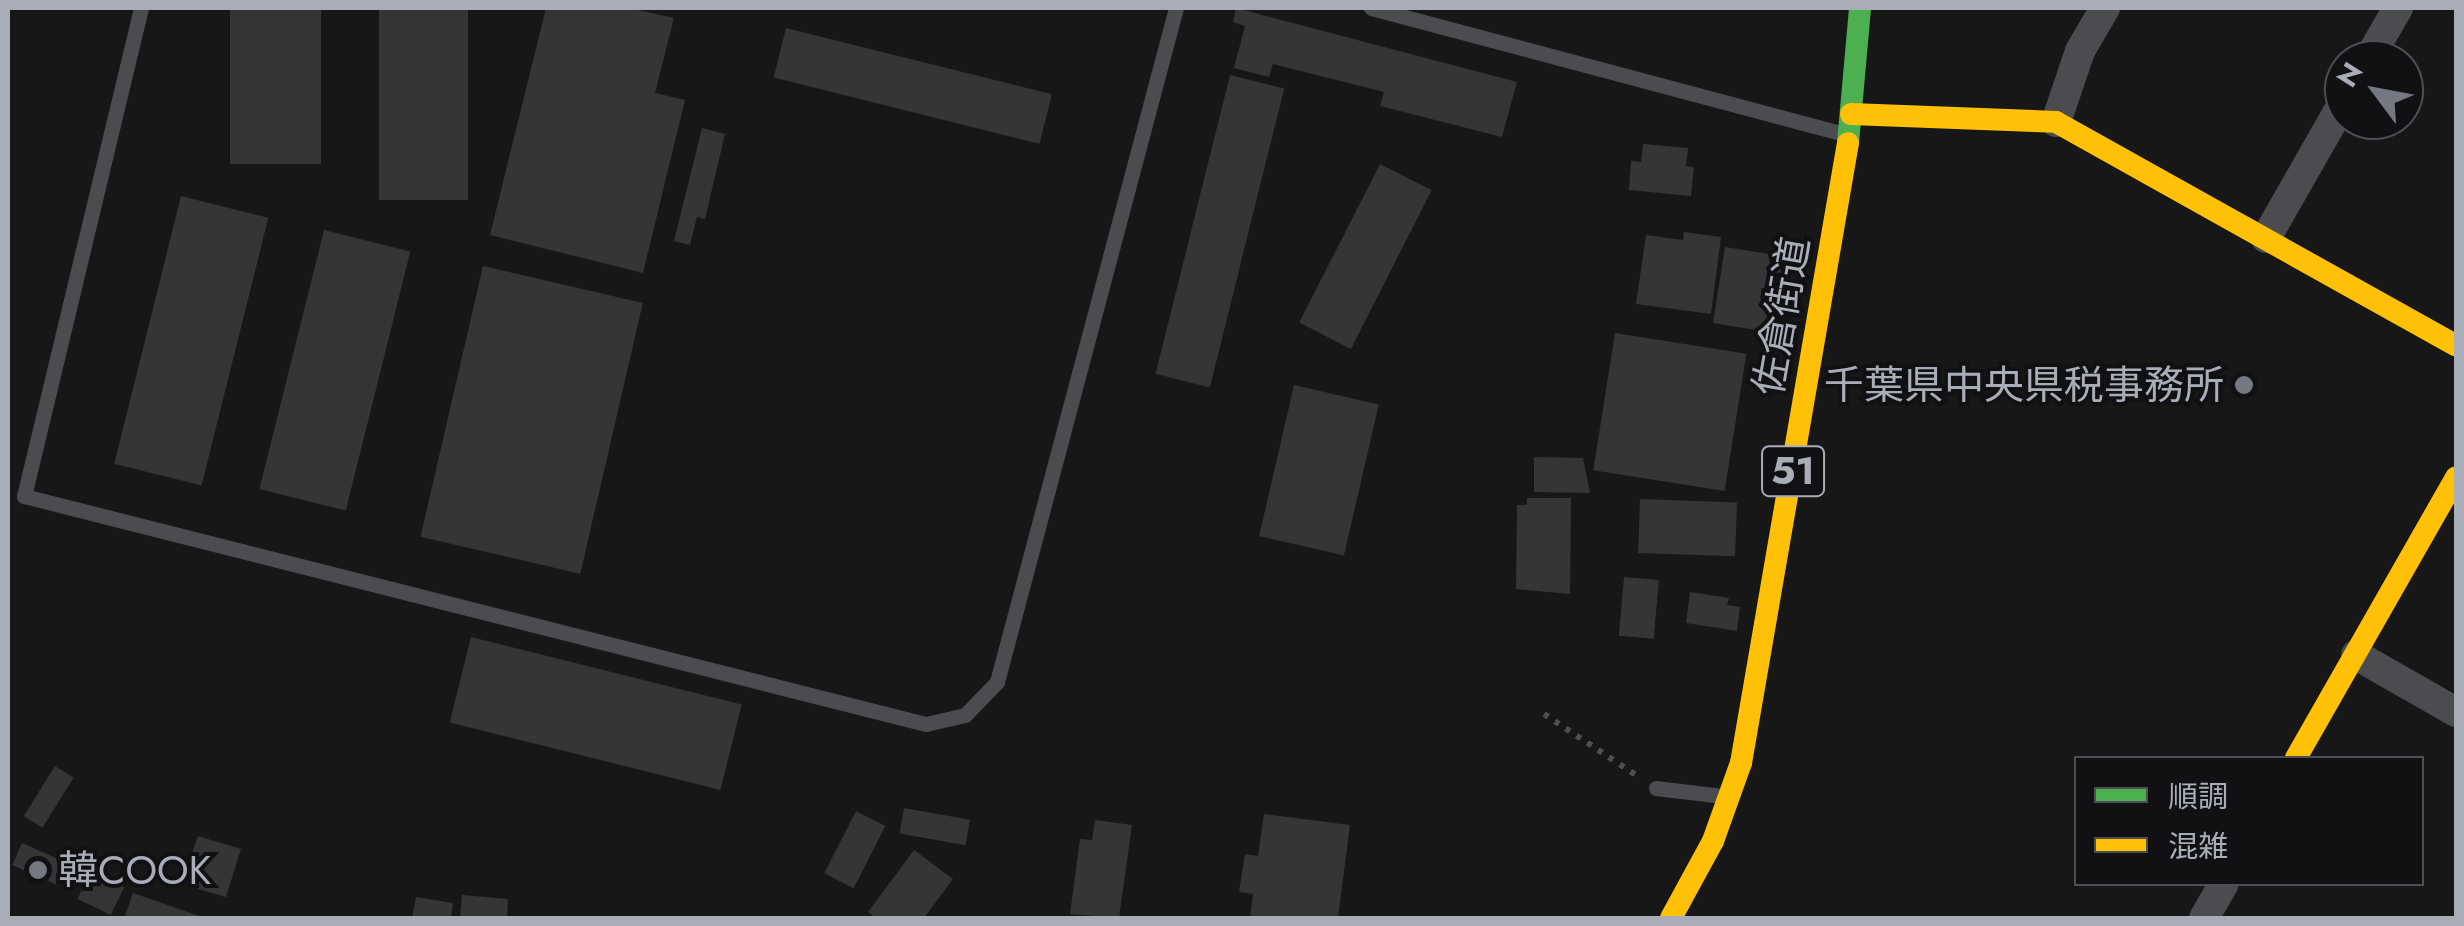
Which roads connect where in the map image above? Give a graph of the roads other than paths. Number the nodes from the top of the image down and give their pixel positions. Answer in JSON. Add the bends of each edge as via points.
{"nodes":[{"id":1,"x":141,"y":8,"type":"edge"},
{"id":2,"x":1176,"y":8,"type":"edge"},
{"id":3,"x":1370,"y":8,"type":"edge"},
{"id":4,"x":1860,"y":8,"type":"edge"},
{"id":5,"x":2105,"y":8,"type":"edge"},
{"id":6,"x":2398,"y":8,"type":"edge"},
{"id":7,"x":2380,"y":40,"type":"edge"},
{"id":8,"x":2056,"y":122,"type":"junction"},
{"id":9,"x":1850,"y":124,"type":"junction"},
{"id":10,"x":2324,"y":136,"type":"edge"},
{"id":11,"x":2266,"y":238,"type":"junction"},
{"id":12,"x":2456,"y":346,"type":"edge"},
{"id":13,"x":2456,"y":477,"type":"edge"},
{"id":14,"x":2356,"y":655,"type":"junction"},
{"id":15,"x":2456,"y":712,"type":"edge"},
{"id":16,"x":2297,"y":756,"type":"edge"},
{"id":17,"x":1656,"y":788,"type":"road end"},
{"id":18,"x":1732,"y":797,"type":"junction"},
{"id":19,"x":2223,"y":886,"type":"edge"},
{"id":20,"x":1671,"y":918,"type":"edge"},
{"id":21,"x":2204,"y":918,"type":"edge"}],
"edges":[{"from":1,"to":2,"type":"lane","via":[[24,496],[926,724],[965,715],[997,682]]},
{"from":3,"to":9,"type":"lane","via":[[1704,101]]},
{"from":4,"to":9,"type":"main road","name":"佐倉街道","number":"51"},
{"from":5,"to":8,"type":"street","via":[[2080,52]]},
{"from":6,"to":7,"type":"street"},
{"from":8,"to":9,"type":"main road"},
{"from":8,"to":11,"type":"main road"},
{"from":9,"to":18,"type":"main road","name":"佐倉街道","number":"51"},
{"from":10,"to":11,"type":"street"},
{"from":11,"to":12,"type":"main road"},
{"from":13,"to":14,"type":"main road"},
{"from":14,"to":15,"type":"street"},
{"from":14,"to":16,"type":"main road"},
{"from":17,"to":18,"type":"lane"},
{"from":18,"to":20,"type":"main road","name":"佐倉街道","number":"51"},
{"from":19,"to":21,"type":"street"}]}
